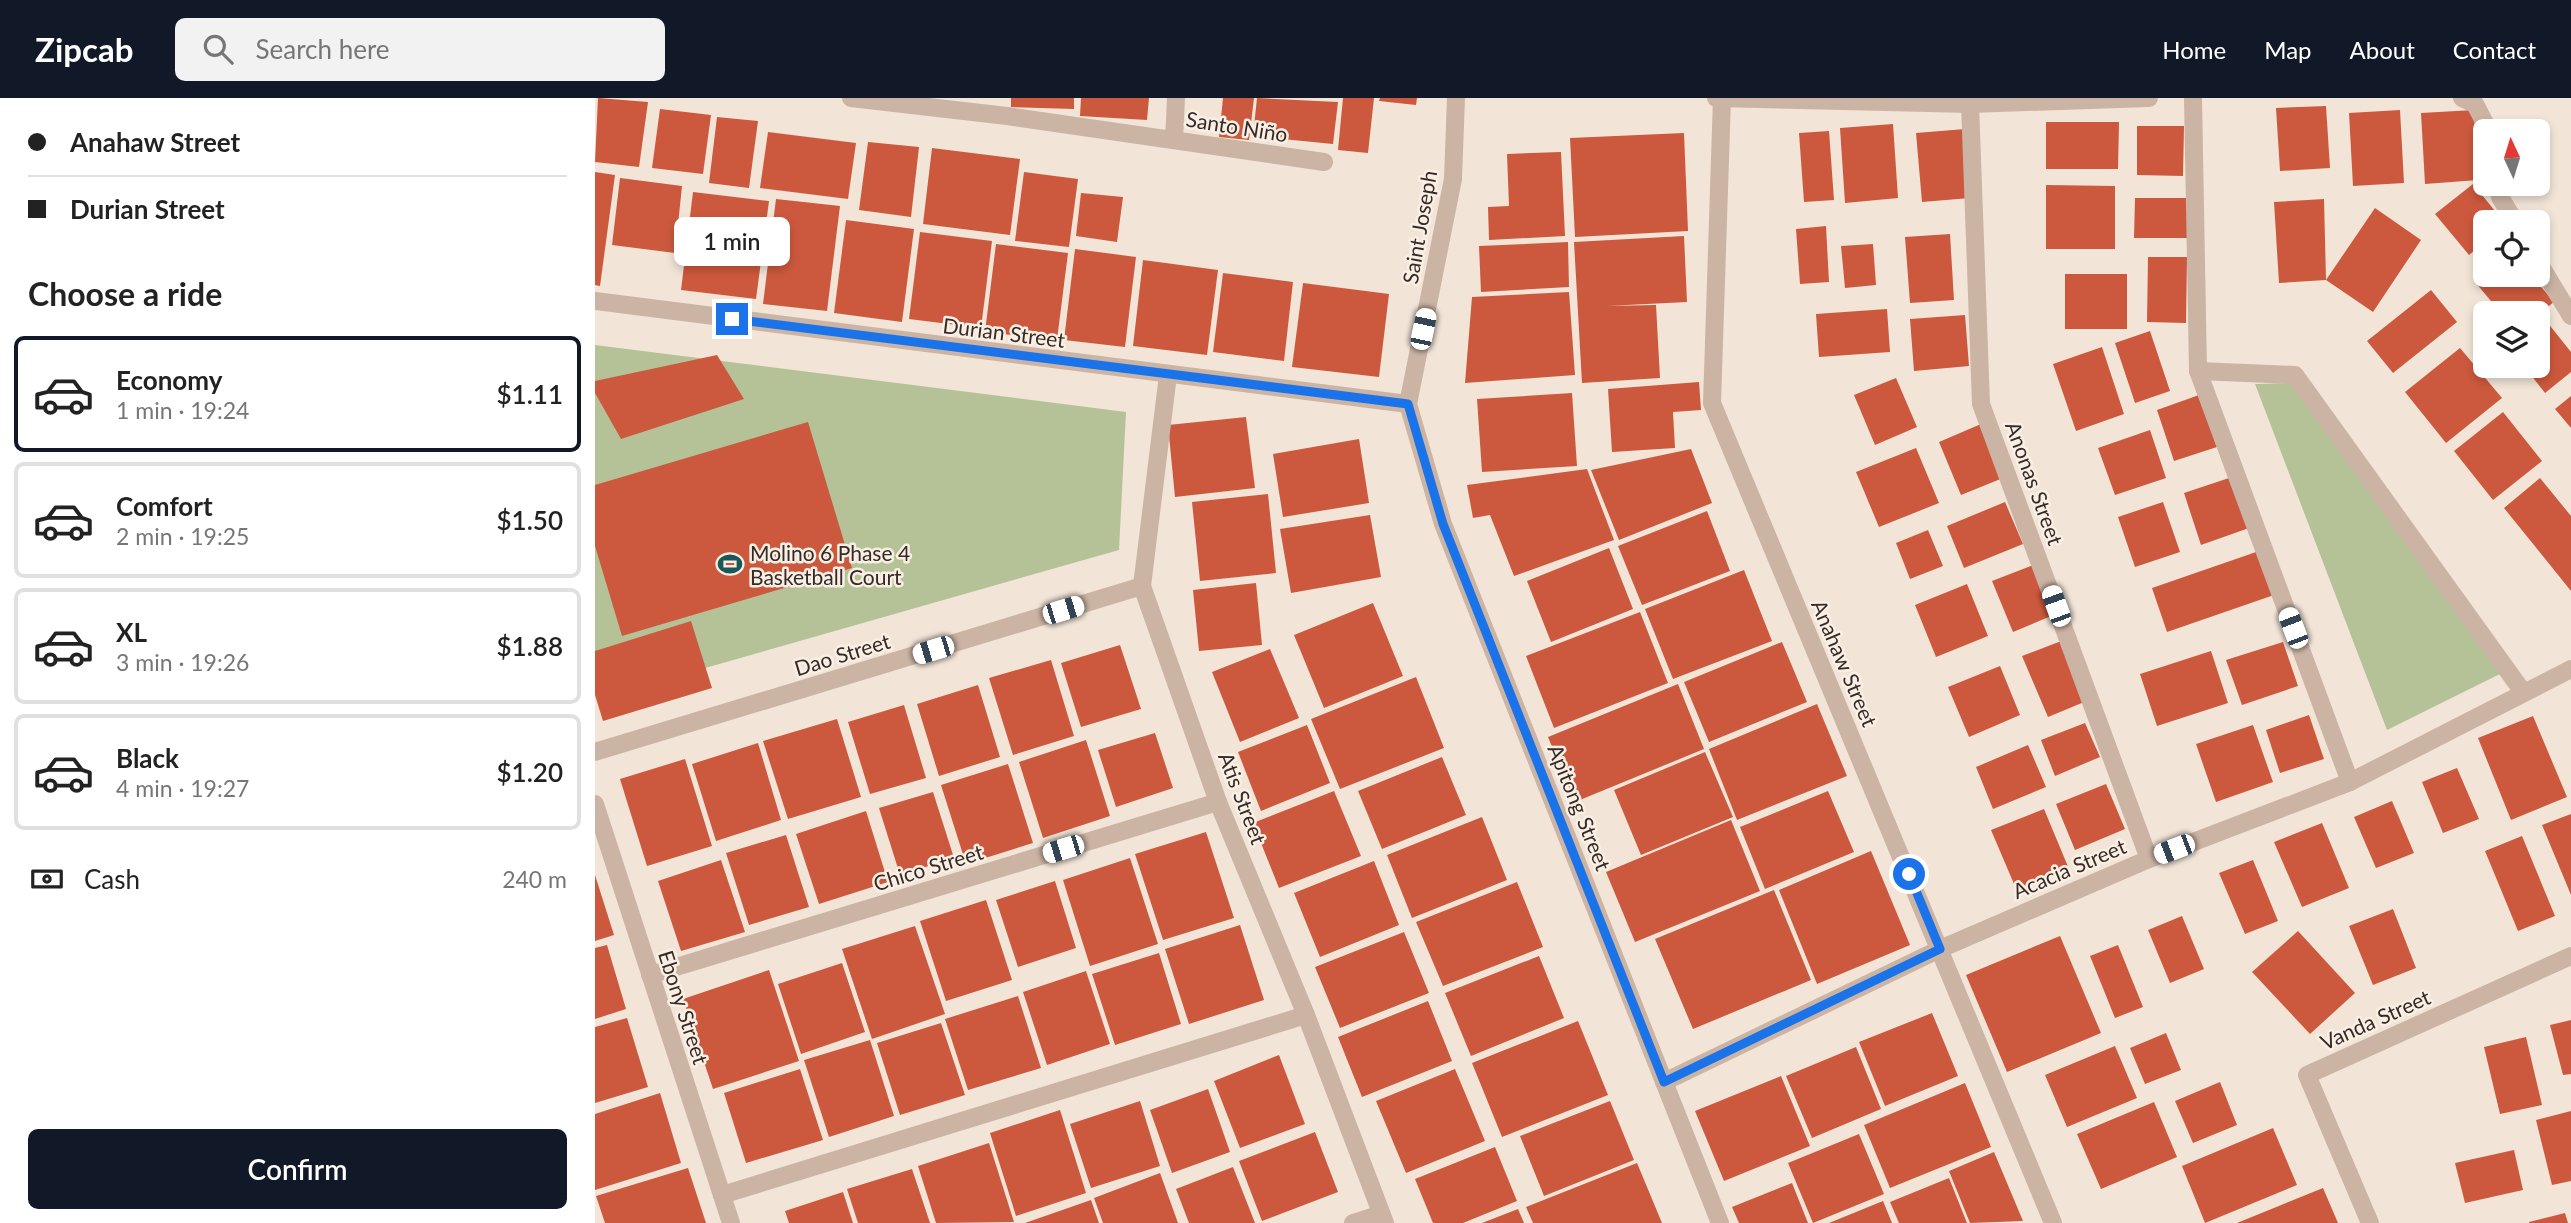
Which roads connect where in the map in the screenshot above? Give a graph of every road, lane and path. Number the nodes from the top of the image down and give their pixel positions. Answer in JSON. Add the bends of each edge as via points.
{"nodes":[{"id":1,"x":851,"y":98,"type":"edge"},
{"id":2,"x":1176,"y":98,"type":"edge"},
{"id":3,"x":1457,"y":98,"type":"edge"},
{"id":4,"x":1716,"y":98,"type":"edge"},
{"id":5,"x":1722,"y":98,"type":"edge"},
{"id":6,"x":2149,"y":98,"type":"edge"},
{"id":7,"x":2193,"y":98,"type":"edge"},
{"id":8,"x":2462,"y":98,"type":"edge"},
{"id":9,"x":1971,"y":104,"type":"junction"},
{"id":10,"x":1007,"y":107,"type":"edge"},
{"id":11,"x":2483,"y":119,"type":"edge"},
{"id":12,"x":1174,"y":140,"type":"junction"},
{"id":13,"x":1324,"y":162,"type":"dead end"},
{"id":14,"x":2550,"y":281,"type":"edge"},
{"id":15,"x":595,"y":301,"type":"edge"},
{"id":16,"x":2571,"y":316,"type":"edge"},
{"id":17,"x":2198,"y":371,"type":"junction"},
{"id":18,"x":1168,"y":375,"type":"junction"},
{"id":19,"x":1408,"y":404,"type":"junction"},
{"id":20,"x":1142,"y":586,"type":"junction"},
{"id":21,"x":2571,"y":669,"type":"edge"},
{"id":22,"x":2523,"y":692,"type":"junction"},
{"id":23,"x":595,"y":752,"type":"edge"},
{"id":24,"x":2350,"y":782,"type":"junction"},
{"id":25,"x":1218,"y":802,"type":"junction"},
{"id":26,"x":595,"y":804,"type":"edge"},
{"id":27,"x":2149,"y":859,"type":"junction"},
{"id":28,"x":1940,"y":949,"type":"junction"},
{"id":29,"x":2571,"y":956,"type":"edge"},
{"id":30,"x":650,"y":975,"type":"junction"},
{"id":31,"x":1306,"y":1015,"type":"junction"},
{"id":32,"x":1664,"y":1082,"type":"junction"},
{"id":33,"x":722,"y":1195,"type":"junction"},
{"id":34,"x":1383,"y":1218,"type":"edge"},
{"id":35,"x":731,"y":1223,"type":"edge"},
{"id":36,"x":1353,"y":1223,"type":"edge"},
{"id":37,"x":1720,"y":1223,"type":"edge"},
{"id":38,"x":2053,"y":1223,"type":"edge"},
{"id":39,"x":2370,"y":1223,"type":"edge"}],
"edges":[{"from":1,"to":10,"type":"street","name":"Santo Niño"},
{"from":2,"to":12,"type":"street"},
{"from":3,"to":19,"type":"street","name":"Saint Joseph","via":[[1453,180]]},
{"from":4,"to":5,"type":"street"},
{"from":5,"to":9,"type":"street"},
{"from":5,"to":28,"type":"street","name":"Anahaw Street","via":[[1712,403]]},
{"from":6,"to":9,"type":"street"},
{"from":7,"to":17,"type":"street"},
{"from":8,"to":11,"type":"street","via":[[2475,104]]},
{"from":9,"to":27,"type":"street","name":"Anonas Street","via":[[1982,404]]},
{"from":10,"to":12,"type":"street","name":"Santo Niño"},
{"from":12,"to":13,"type":"street","name":"Santo Niño"},
{"from":14,"to":16,"type":"street"},
{"from":15,"to":18,"type":"street","name":"Durian Street"},
{"from":17,"to":22,"type":"street","via":[[2295,374]]},
{"from":17,"to":24,"type":"street"},
{"from":18,"to":19,"type":"street","name":"Durian Street"},
{"from":18,"to":20,"type":"street","name":"Atis Street"},
{"from":19,"to":32,"type":"street","name":"Apitong Street","via":[[1443,524]]},
{"from":20,"to":23,"type":"street","name":"Dao Street"},
{"from":20,"to":25,"type":"street","name":"Atis Street"},
{"from":21,"to":22,"type":"street","name":"Acacia Street"},
{"from":22,"to":24,"type":"street","name":"Acacia Street"},
{"from":24,"to":27,"type":"street","name":"Acacia Street"},
{"from":25,"to":30,"type":"street","name":"Chico Street"},
{"from":25,"to":31,"type":"street","name":"Atis Street"},
{"from":26,"to":30,"type":"street","name":"Ebony Street"},
{"from":27,"to":28,"type":"street","name":"Acacia Street"},
{"from":28,"to":32,"type":"street","name":"Acacia Street"},
{"from":28,"to":38,"type":"street","name":"Anahaw Street"},
{"from":29,"to":39,"type":"street","name":"Vanda Street","via":[[2307,1075]]},
{"from":30,"to":33,"type":"street","name":"Ebony Street"},
{"from":31,"to":33,"type":"street"},
{"from":31,"to":34,"type":"street","name":"Atis Street"},
{"from":32,"to":37,"type":"street","name":"Apitong Street"},
{"from":33,"to":35,"type":"street","name":"Ebony Street"},
{"from":34,"to":36,"type":"street"}]}
